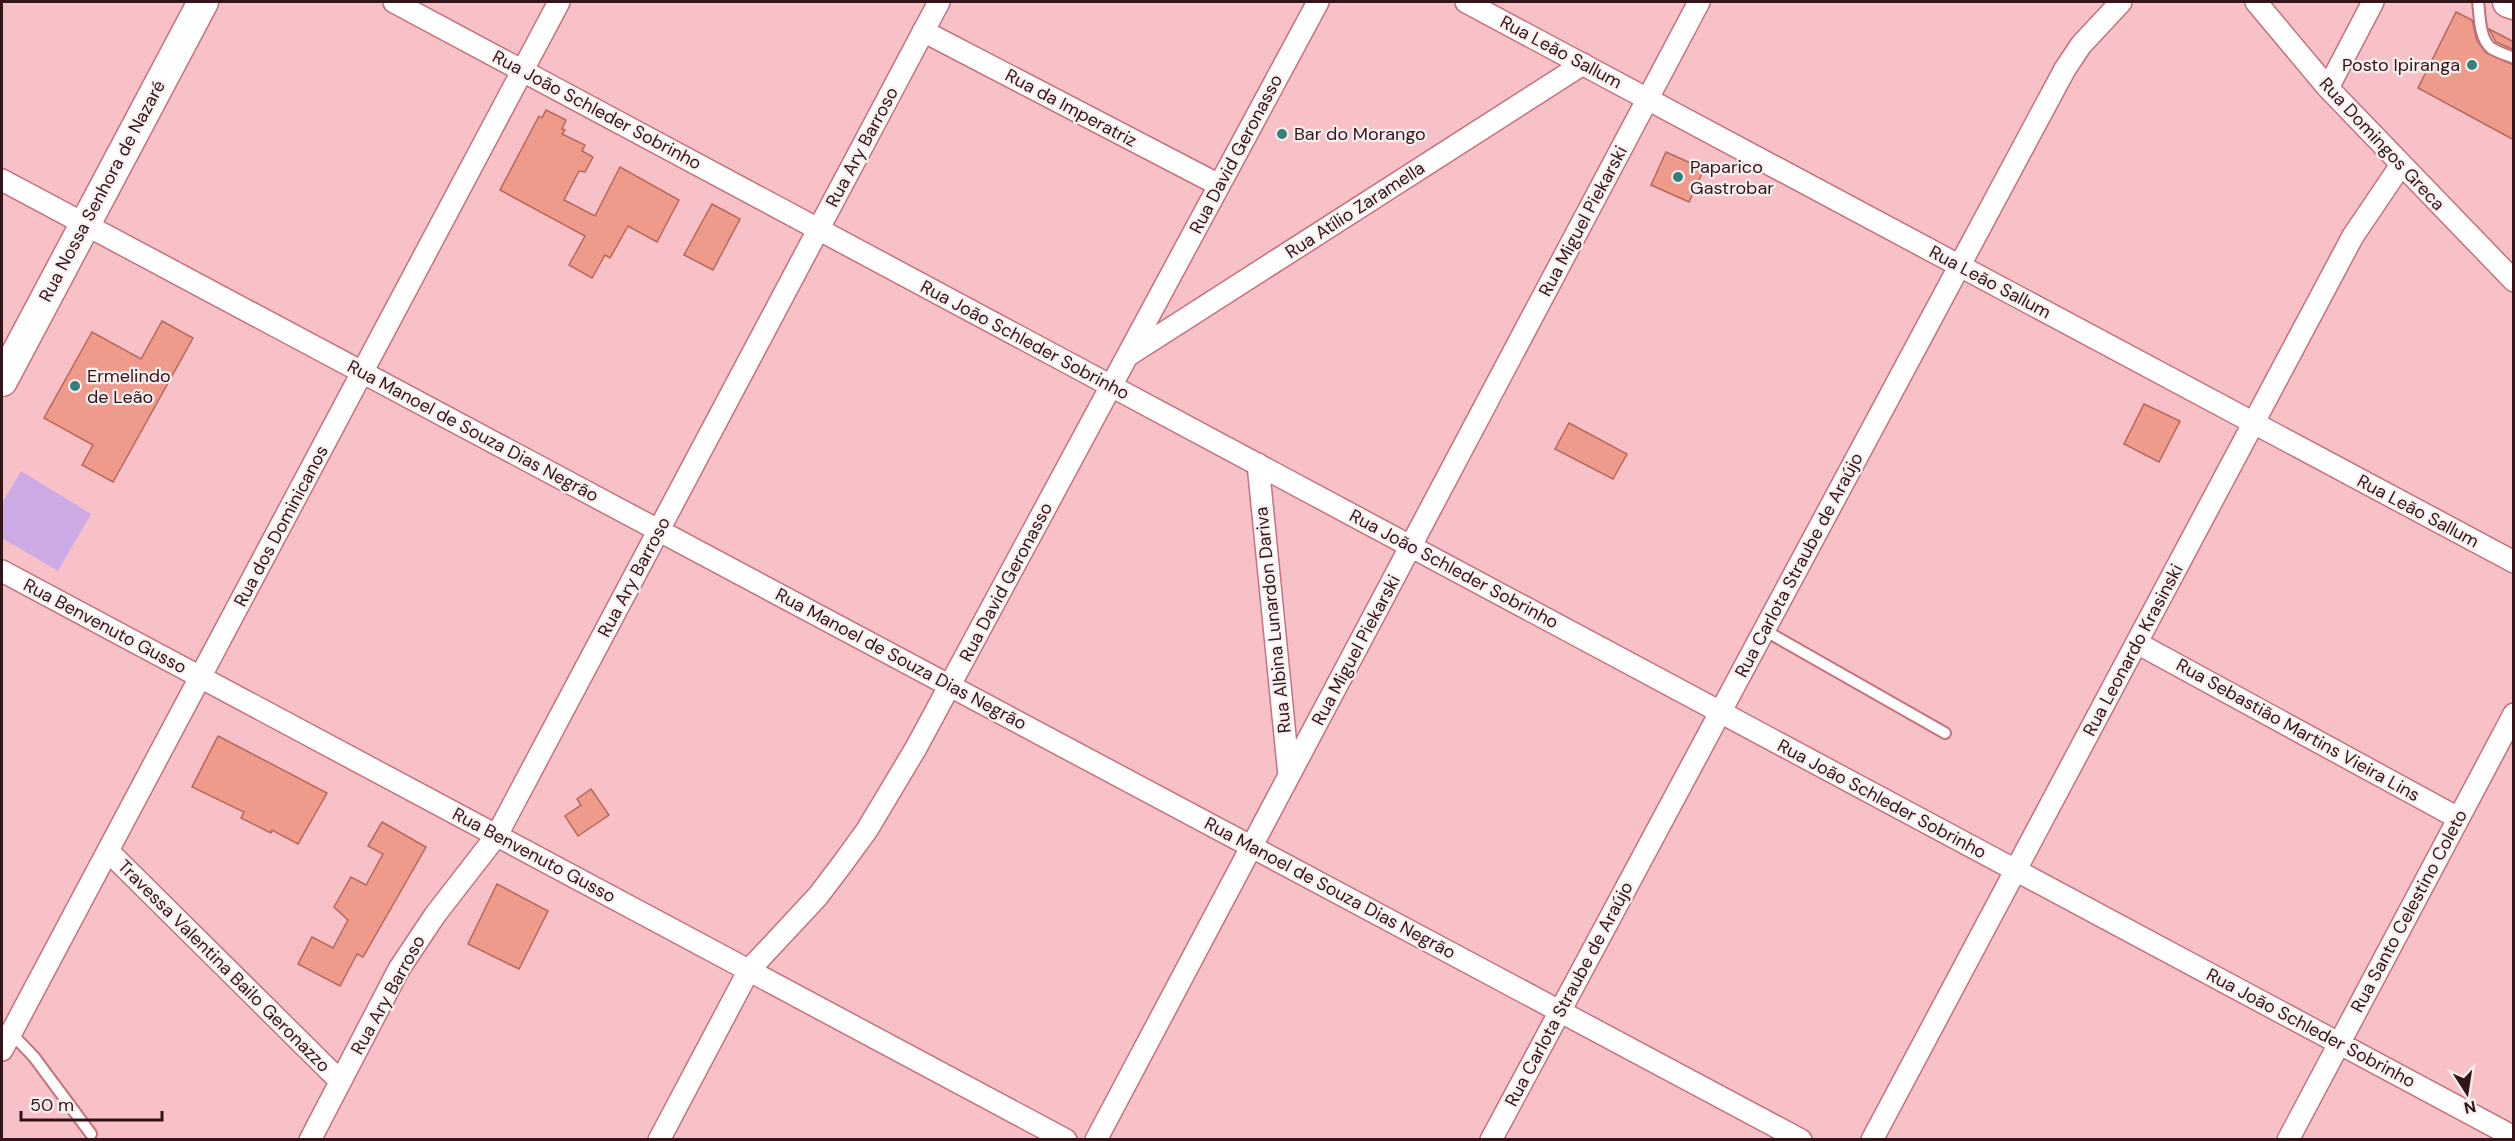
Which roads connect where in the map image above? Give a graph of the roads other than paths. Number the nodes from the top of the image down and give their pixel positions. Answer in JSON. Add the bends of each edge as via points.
{"nodes":[{"id":1,"x":203,"y":2,"type":"edge"},
{"id":2,"x":394,"y":2,"type":"edge"},
{"id":3,"x":559,"y":2,"type":"edge"},
{"id":4,"x":939,"y":2,"type":"edge"},
{"id":5,"x":1318,"y":2,"type":"edge"},
{"id":6,"x":1466,"y":2,"type":"edge"},
{"id":7,"x":1699,"y":2,"type":"edge"},
{"id":8,"x":2121,"y":2,"type":"edge"},
{"id":9,"x":2256,"y":2,"type":"edge"},
{"id":10,"x":2373,"y":2,"type":"edge"},
{"id":11,"x":2478,"y":2,"type":"edge"},
{"id":12,"x":2508,"y":2,"type":"edge"},
{"id":13,"x":2514,"y":4,"type":"edge"},
{"id":14,"x":923,"y":31,"type":"junction"},
{"id":15,"x":2514,"y":58,"type":"edge"},
{"id":16,"x":1584,"y":64,"type":"junction"},
{"id":17,"x":522,"y":70,"type":"junction"},
{"id":18,"x":2328,"y":88,"type":"junction"},
{"id":19,"x":1648,"y":99,"type":"junction"},
{"id":20,"x":2401,"y":165,"type":"junction"},
{"id":21,"x":2,"y":180,"type":"edge"},
{"id":22,"x":1219,"y":185,"type":"junction"},
{"id":23,"x":85,"y":224,"type":"junction"},
{"id":24,"x":819,"y":229,"type":"junction"},
{"id":25,"x":1960,"y":266,"type":"junction"},
{"id":26,"x":2514,"y":281,"type":"edge"},
{"id":27,"x":1127,"y":356,"type":"junction"},
{"id":28,"x":363,"y":372,"type":"junction"},
{"id":29,"x":2,"y":381,"type":"edge"},
{"id":30,"x":1111,"y":386,"type":"junction"},
{"id":31,"x":2254,"y":423,"type":"junction"},
{"id":32,"x":1258,"y":464,"type":"junction"},
{"id":33,"x":659,"y":530,"type":"junction"},
{"id":34,"x":1410,"y":546,"type":"junction"},
{"id":35,"x":2514,"y":562,"type":"edge"},
{"id":36,"x":2,"y":571,"type":"edge"},
{"id":37,"x":1764,"y":630,"type":"junction"},
{"id":38,"x":2137,"y":643,"type":"junction"},
{"id":39,"x":201,"y":677,"type":"junction"},
{"id":40,"x":950,"y":685,"type":"junction"},
{"id":41,"x":1720,"y":712,"type":"junction"},
{"id":42,"x":2514,"y":714,"type":"edge"},
{"id":43,"x":1946,"y":733,"type":"dead end"},
{"id":44,"x":1289,"y":776,"type":"junction"},
{"id":45,"x":2458,"y":818,"type":"junction"},
{"id":46,"x":497,"y":835,"type":"junction"},
{"id":47,"x":1252,"y":846,"type":"junction"},
{"id":48,"x":108,"y":851,"type":"junction"},
{"id":49,"x":2015,"y":870,"type":"junction"},
{"id":50,"x":749,"y":970,"type":"junction"},
{"id":51,"x":1560,"y":1011,"type":"junction"},
{"id":52,"x":7,"y":1042,"type":"edge"},
{"id":53,"x":2339,"y":1043,"type":"junction"},
{"id":54,"x":340,"y":1081,"type":"junction"},
{"id":55,"x":91,"y":1134,"type":"dead end"},
{"id":56,"x":2514,"y":1137,"type":"edge"},
{"id":57,"x":310,"y":1140,"type":"edge"},
{"id":58,"x":659,"y":1140,"type":"edge"},
{"id":59,"x":1066,"y":1140,"type":"edge"},
{"id":60,"x":1096,"y":1140,"type":"edge"},
{"id":61,"x":1491,"y":1140,"type":"edge"},
{"id":62,"x":1801,"y":1140,"type":"edge"},
{"id":63,"x":1872,"y":1140,"type":"edge"},
{"id":64,"x":2288,"y":1140,"type":"edge"}],
"edges":[{"from":1,"to":23,"type":"street","name":"Rua Nossa Senhora de Nazaré"},
{"from":2,"to":17,"type":"street","name":"Rua João Schleder Sobrinho"},
{"from":3,"to":17,"type":"street","name":"Rua dos Dominicanos"},
{"from":4,"to":14,"type":"street","name":"Rua Ary Barroso"},
{"from":5,"to":22,"type":"street","name":"Rua David Geronasso"},
{"from":6,"to":16,"type":"street","name":"Rua Leão Sallum"},
{"from":7,"to":19,"type":"street","name":"Rua Miguel Piekarski"},
{"from":8,"to":25,"type":"street","name":"Rua Carlota Straube de Araújo","via":[[2081,45],[2065,69]]},
{"from":9,"to":18,"type":"street","name":"Rua Domingos Greca"},
{"from":10,"to":18,"type":"street"},
{"from":11,"to":15,"type":"lane","via":[[2480,25],[2487,42]]},
{"from":12,"to":13,"type":"street"},
{"from":14,"to":22,"type":"street","name":"Rua da Imperatriz"},
{"from":14,"to":24,"type":"street","name":"Rua Ary Barroso"},
{"from":16,"to":19,"type":"street","name":"Rua Leão Sallum"},
{"from":16,"to":27,"type":"street","name":"Rua Atílio Zaramella"},
{"from":17,"to":24,"type":"street","name":"Rua João Schleder Sobrinho"},
{"from":17,"to":28,"type":"street","name":"Rua dos Dominicanos"},
{"from":18,"to":20,"type":"street","name":"Rua Domingos Greca"},
{"from":19,"to":25,"type":"street","name":"Rua Leão Sallum"},
{"from":19,"to":34,"type":"street","name":"Rua Miguel Piekarski"},
{"from":20,"to":26,"type":"street","name":"Rua Domingos Greca"},
{"from":20,"to":31,"type":"street","name":"Rua Leonardo Krasinski","via":[[2353,236]]},
{"from":21,"to":23,"type":"street","name":"Rua Manoel de Souza Dias Negrão"},
{"from":22,"to":27,"type":"street","name":"Rua David Geronasso"},
{"from":23,"to":28,"type":"street","name":"Rua Manoel de Souza Dias Negrão"},
{"from":23,"to":29,"type":"street","name":"Rua Nossa Senhora de Nazaré"},
{"from":24,"to":30,"type":"street","name":"Rua João Schleder Sobrinho"},
{"from":24,"to":33,"type":"street","name":"Rua Ary Barroso"},
{"from":25,"to":31,"type":"street","name":"Rua Leão Sallum"},
{"from":25,"to":37,"type":"street","name":"Rua Carlota Straube de Araújo"},
{"from":27,"to":30,"type":"street","name":"Rua David Geronasso"},
{"from":28,"to":33,"type":"street","name":"Rua Manoel de Souza Dias Negrão"},
{"from":28,"to":39,"type":"street","name":"Rua dos Dominicanos"},
{"from":30,"to":32,"type":"street","name":"Rua João Schleder Sobrinho"},
{"from":30,"to":40,"type":"street","name":"Rua David Geronasso"},
{"from":31,"to":35,"type":"street","name":"Rua Leão Sallum"},
{"from":31,"to":38,"type":"street","name":"Rua Leonardo Krasinski"},
{"from":32,"to":34,"type":"street","name":"Rua João Schleder Sobrinho"},
{"from":32,"to":44,"type":"street","name":"Rua Albina Lunardon Dariva"},
{"from":33,"to":40,"type":"street","name":"Rua Manoel de Souza Dias Negrão"},
{"from":33,"to":46,"type":"street","name":"Rua Ary Barroso"},
{"from":34,"to":41,"type":"street","name":"Rua João Schleder Sobrinho"},
{"from":34,"to":44,"type":"street","name":"Rua Miguel Piekarski"},
{"from":36,"to":39,"type":"street","name":"Rua Benvenuto Gusso"},
{"from":37,"to":41,"type":"street","name":"Rua Carlota Straube de Araújo"},
{"from":37,"to":43,"type":"lane"},
{"from":38,"to":45,"type":"street","name":"Rua Sebastião Martins Vieira Lins"},
{"from":38,"to":49,"type":"street","name":"Rua Leonardo Krasinski"},
{"from":39,"to":46,"type":"street","name":"Rua Benvenuto Gusso"},
{"from":39,"to":48,"type":"street","name":"Rua dos Dominicanos"},
{"from":40,"to":47,"type":"street","name":"Rua Manoel de Souza Dias Negrão"},
{"from":40,"to":50,"type":"street","name":"Rua David Geronasso","via":[[893,788],[849,855],[818,896]]},
{"from":41,"to":49,"type":"street","name":"Rua João Schleder Sobrinho"},
{"from":41,"to":51,"type":"street","name":"Rua Carlota Straube de Araújo"},
{"from":42,"to":45,"type":"street","name":"Rua Santo Celestino Coleto"},
{"from":44,"to":47,"type":"street","name":"Rua Miguel Piekarski"},
{"from":45,"to":53,"type":"street","name":"Rua Santo Celestino Coleto"},
{"from":46,"to":50,"type":"street","name":"Rua Benvenuto Gusso"},
{"from":46,"to":54,"type":"street","name":"Rua Ary Barroso","via":[[416,943]]},
{"from":47,"to":51,"type":"street","name":"Rua Manoel de Souza Dias Negrão"},
{"from":47,"to":60,"type":"street","name":"Rua Miguel Piekarski"},
{"from":48,"to":52,"type":"street","name":"Rua dos Dominicanos"},
{"from":48,"to":54,"type":"street","name":"Travessa Valentina Bailo Geronazzo"},
{"from":49,"to":53,"type":"street","name":"Rua João Schleder Sobrinho"},
{"from":49,"to":63,"type":"street","name":"Rua Leonardo Krasinski"},
{"from":50,"to":58,"type":"street","name":"Rua David Geronasso"},
{"from":50,"to":59,"type":"street","name":"Rua Benvenuto Gusso"},
{"from":51,"to":61,"type":"street","name":"Rua Carlota Straube de Araújo"},
{"from":51,"to":62,"type":"street","name":"Rua Manoel de Souza Dias Negrão"},
{"from":52,"to":55,"type":"lane","via":[[34,1057]]},
{"from":53,"to":56,"type":"street","name":"Rua João Schleder Sobrinho"},
{"from":53,"to":64,"type":"street","name":"Rua Santo Celestino Coleto"},
{"from":54,"to":57,"type":"street","name":"Rua Ary Barroso"}]}
